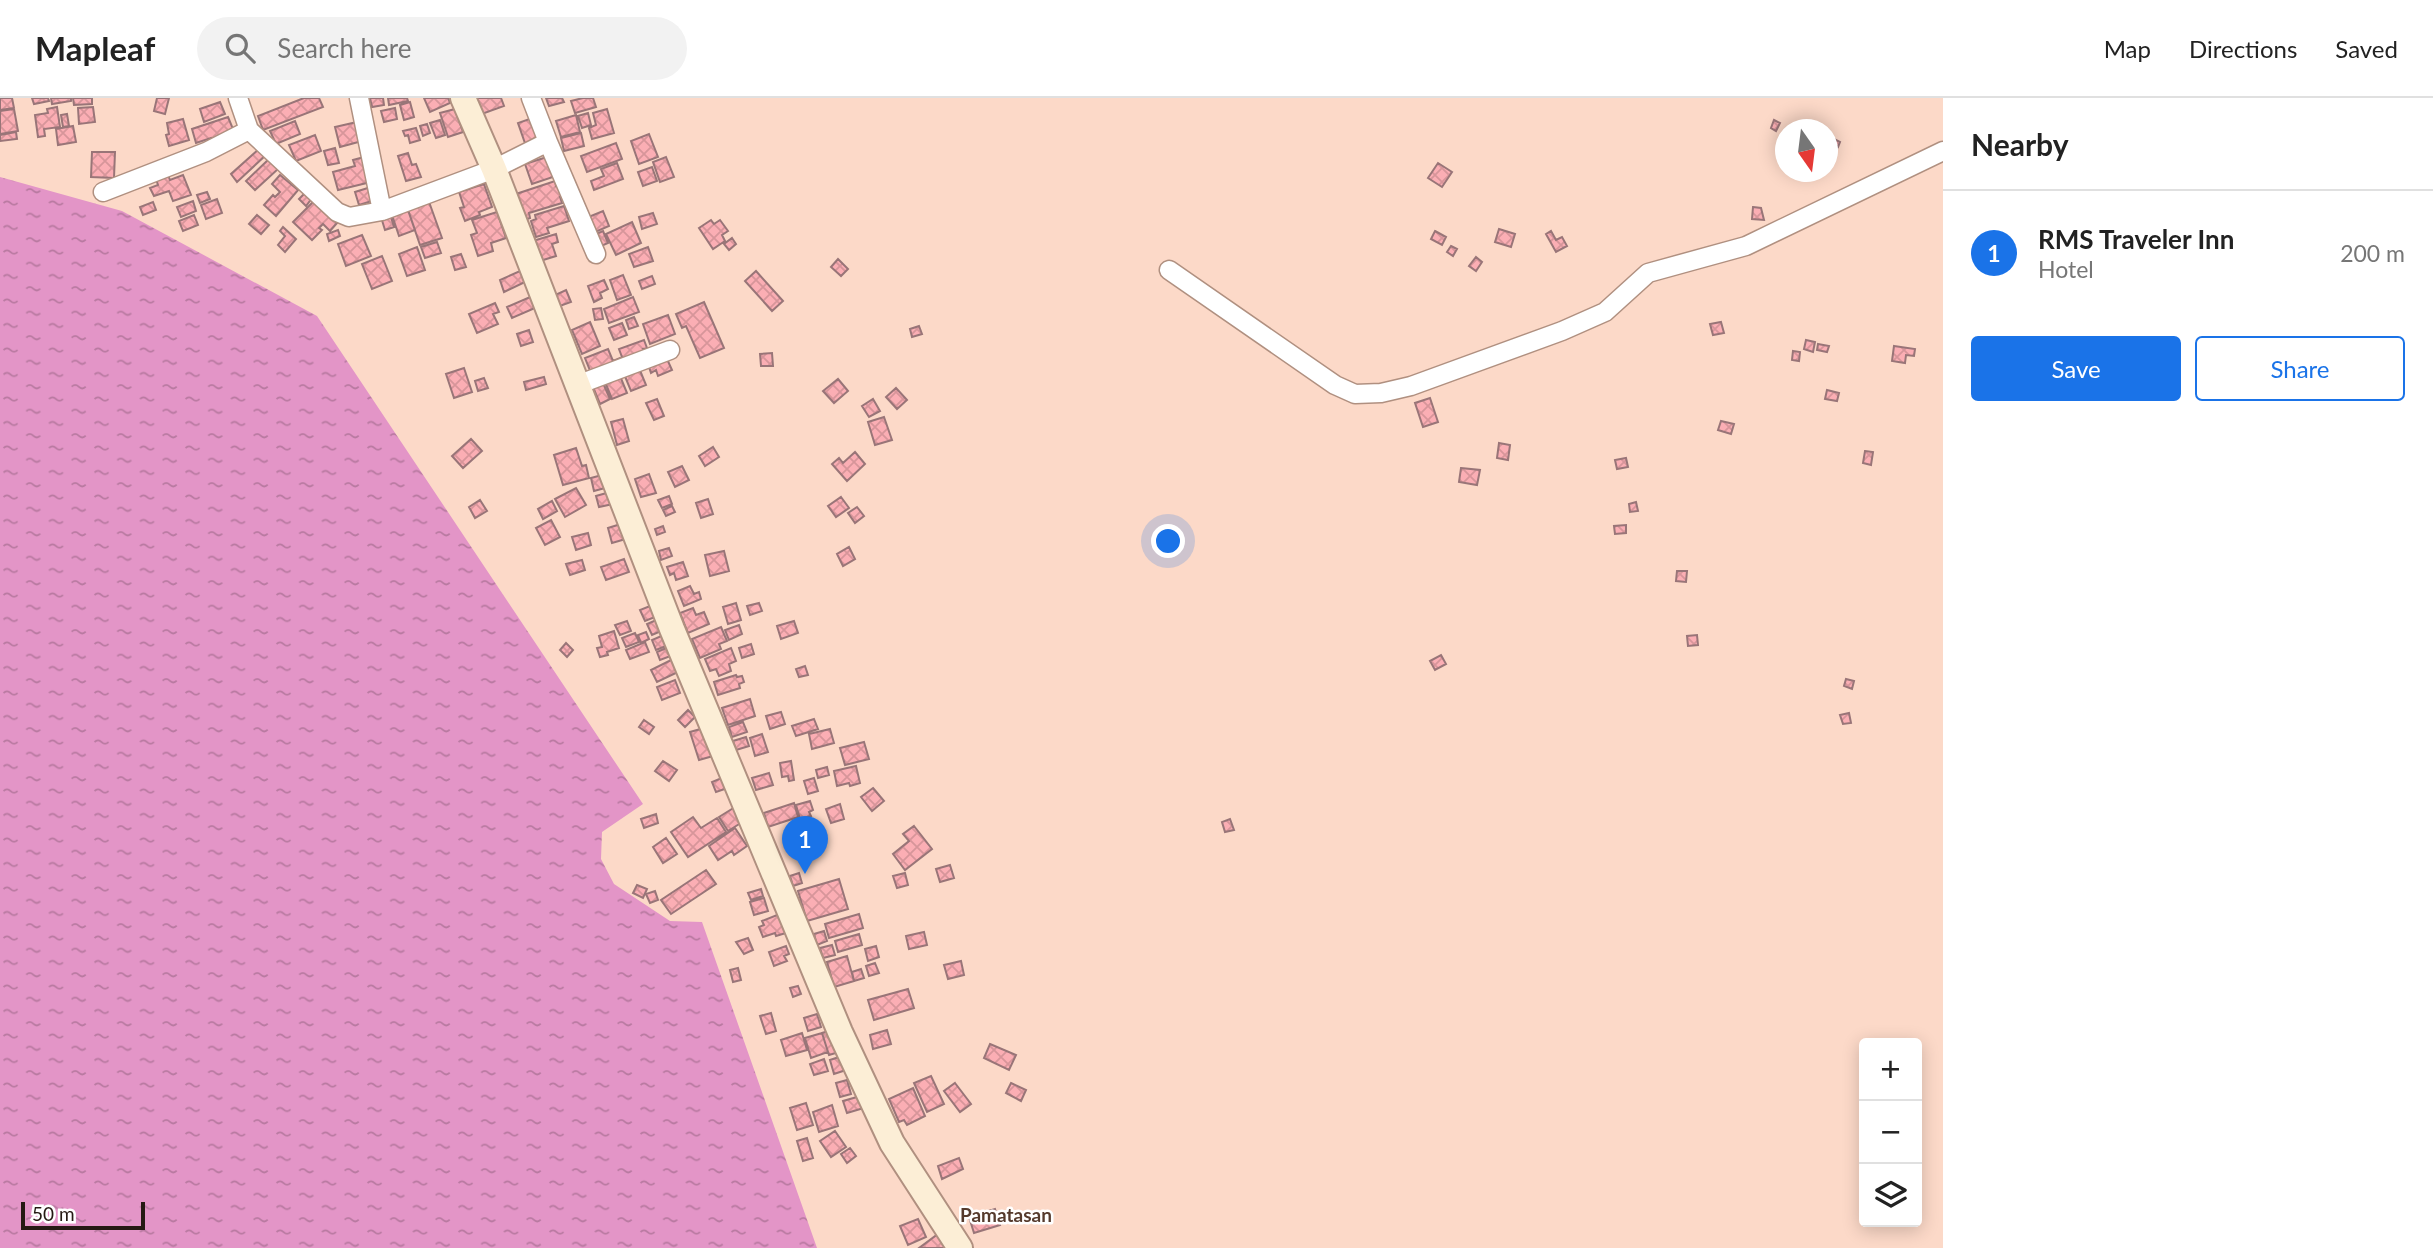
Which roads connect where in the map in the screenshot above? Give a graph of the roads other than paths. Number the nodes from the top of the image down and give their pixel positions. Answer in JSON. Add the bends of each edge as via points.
{"nodes":[{"id":1,"x":238,"y":98,"type":"edge"},
{"id":2,"x":359,"y":98,"type":"edge"},
{"id":3,"x":463,"y":98,"type":"edge"},
{"id":4,"x":531,"y":98,"type":"edge"},
{"id":5,"x":249,"y":130,"type":"junction"},
{"id":6,"x":548,"y":142,"type":"junction"},
{"id":7,"x":1943,"y":151,"type":"edge"},
{"id":8,"x":495,"y":169,"type":"junction"},
{"id":9,"x":103,"y":192,"type":"dead end"},
{"id":10,"x":382,"y":211,"type":"junction"},
{"id":11,"x":596,"y":254,"type":"dead end"},
{"id":12,"x":1169,"y":270,"type":"dead end"},
{"id":13,"x":670,"y":350,"type":"dead end"},
{"id":14,"x":577,"y":385,"type":"junction"},
{"id":15,"x":960,"y":1248,"type":"edge"}],
"edges":[{"from":1,"to":5,"type":"street"},
{"from":2,"to":10,"type":"street"},
{"from":3,"to":8,"type":"main road"},
{"from":4,"to":6,"type":"street"},
{"from":5,"to":9,"type":"street"},
{"from":5,"to":10,"type":"street","via":[[337,212],[349,217]]},
{"from":6,"to":8,"type":"street"},
{"from":6,"to":11,"type":"street"},
{"from":7,"to":12,"type":"street","via":[[1746,246],[1648,273],[1605,312],[1562,331],[1381,393],[1355,394],[1335,385]]},
{"from":8,"to":10,"type":"street"},
{"from":8,"to":14,"type":"main road"},
{"from":13,"to":14,"type":"street"},
{"from":14,"to":15,"type":"main road","via":[[840,1032],[892,1143]]}]}
